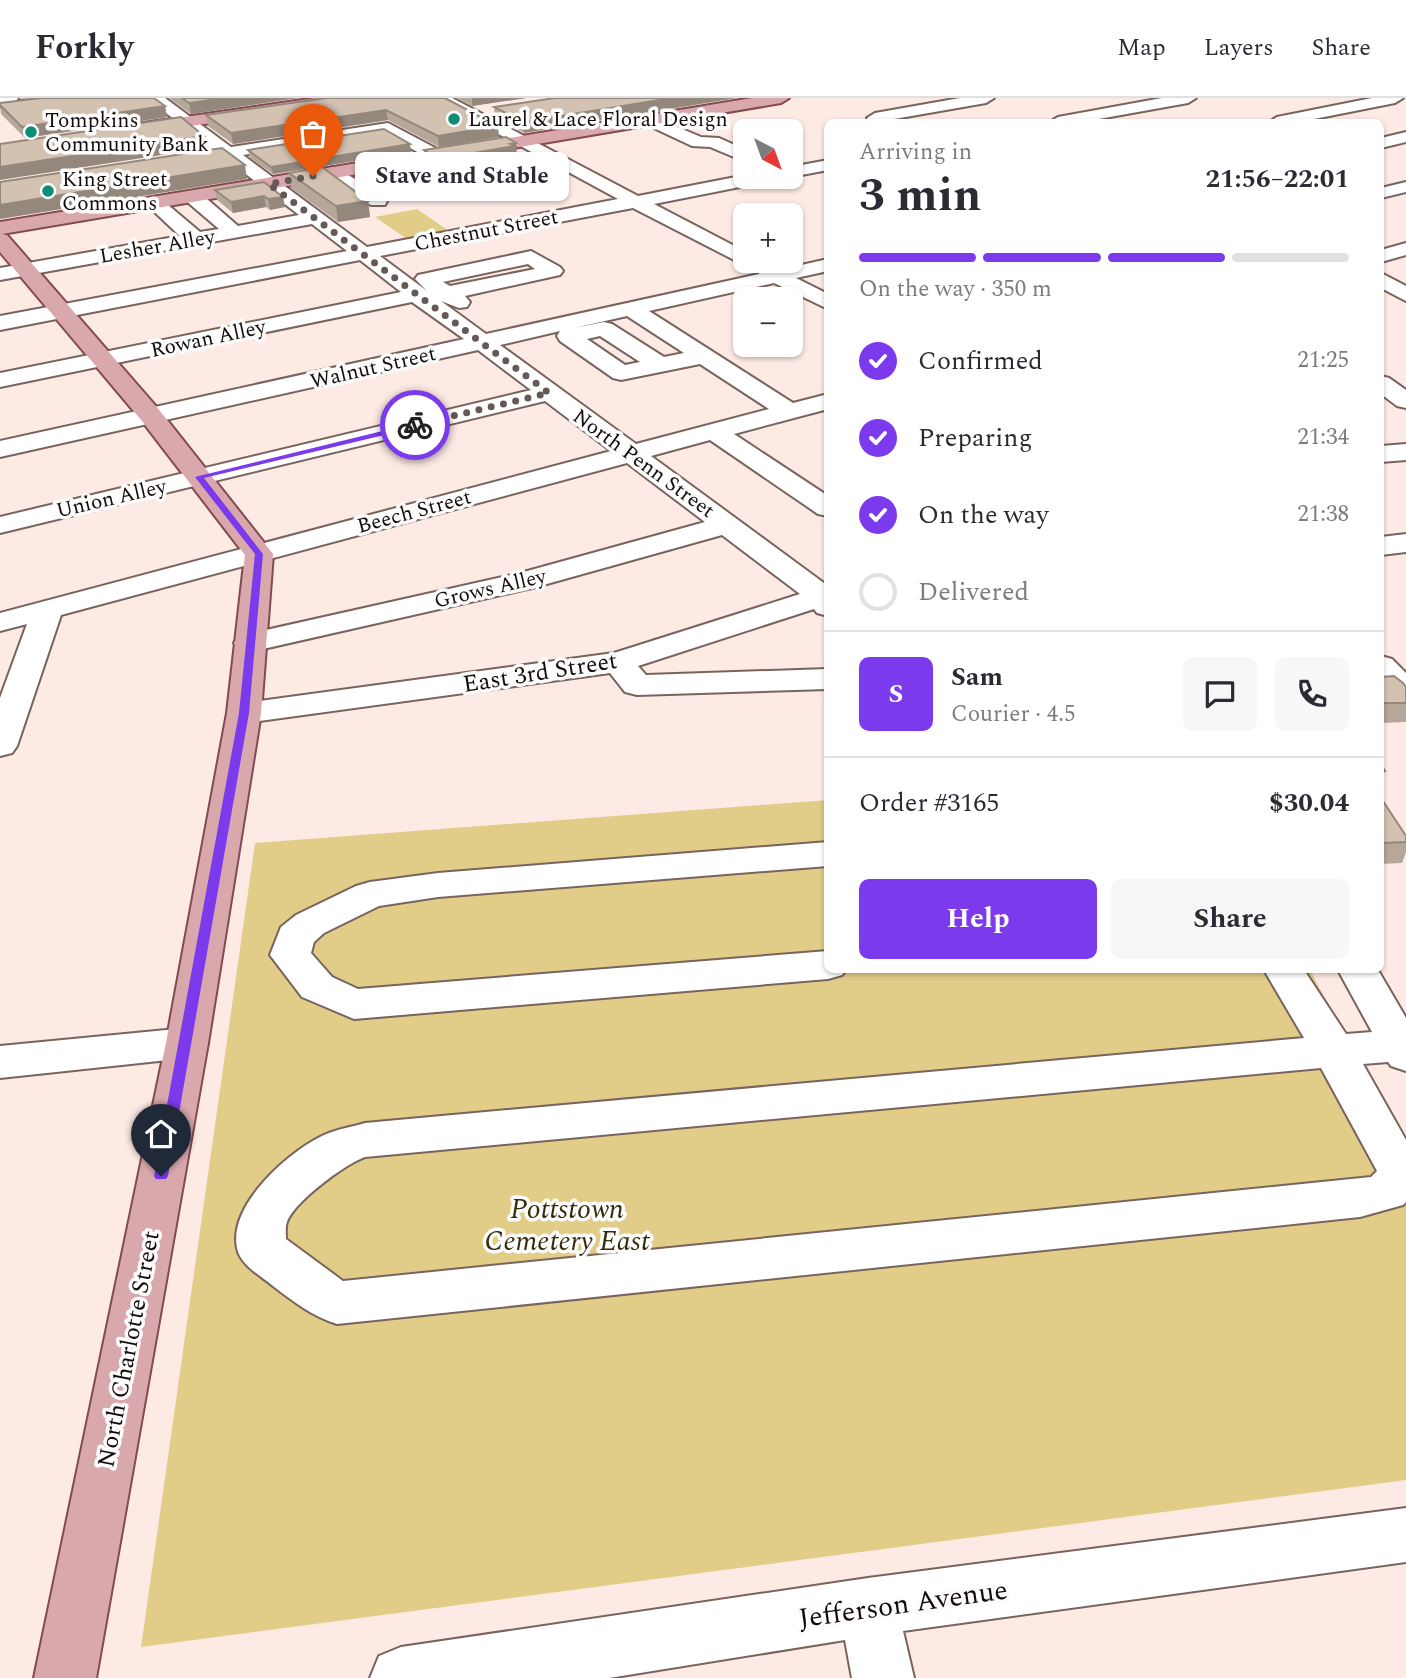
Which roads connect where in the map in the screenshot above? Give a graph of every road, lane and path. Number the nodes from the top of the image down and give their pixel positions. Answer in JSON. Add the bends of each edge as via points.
{"nodes":[{"id":1,"x":10,"y":98,"type":"edge"},
{"id":2,"x":72,"y":98,"type":"edge"},
{"id":3,"x":155,"y":98,"type":"edge"},
{"id":4,"x":348,"y":98,"type":"edge"},
{"id":5,"x":440,"y":98,"type":"edge"},
{"id":6,"x":781,"y":98,"type":"edge"},
{"id":7,"x":911,"y":98,"type":"edge"},
{"id":8,"x":986,"y":98,"type":"edge"},
{"id":9,"x":1188,"y":98,"type":"edge"},
{"id":10,"x":1395,"y":98,"type":"edge"},
{"id":11,"x":1406,"y":101,"type":"edge"},
{"id":12,"x":936,"y":107,"type":"junction"},
{"id":13,"x":495,"y":110,"type":"edge"},
{"id":14,"x":470,"y":114,"type":"junction"},
{"id":15,"x":576,"y":118,"type":"edge"},
{"id":16,"x":875,"y":118,"type":"dead end"},
{"id":17,"x":967,"y":119,"type":"dead end"},
{"id":18,"x":1074,"y":119,"type":"edge"},
{"id":19,"x":1292,"y":119,"type":"edge"},
{"id":20,"x":187,"y":121,"type":"junction"},
{"id":21,"x":654,"y":127,"type":"junction"},
{"id":22,"x":596,"y":128,"type":"junction"},
{"id":23,"x":120,"y":131,"type":"edge"},
{"id":24,"x":1406,"y":137,"type":"edge"},
{"id":25,"x":521,"y":141,"type":"junction"},
{"id":26,"x":1384,"y":142,"type":"edge"},
{"id":27,"x":733,"y":151,"type":"edge"},
{"id":28,"x":229,"y":152,"type":"junction"},
{"id":29,"x":435,"y":155,"type":"junction"},
{"id":30,"x":188,"y":159,"type":"edge"},
{"id":31,"x":395,"y":162,"type":"junction"},
{"id":32,"x":733,"y":165,"type":"edge"},
{"id":33,"x":824,"y":165,"type":"edge"},
{"id":34,"x":803,"y":168,"type":"edge"},
{"id":35,"x":335,"y":172,"type":"junction"},
{"id":36,"x":733,"y":181,"type":"edge"},
{"id":37,"x":269,"y":184,"type":"junction"},
{"id":38,"x":1406,"y":187,"type":"edge"},
{"id":39,"x":435,"y":189,"type":"dead end"},
{"id":40,"x":1384,"y":192,"type":"edge"},
{"id":41,"x":192,"y":196,"type":"junction"},
{"id":42,"x":378,"y":201,"type":"dead end"},
{"id":43,"x":635,"y":201,"type":"junction"},
{"id":44,"x":154,"y":203,"type":"junction"},
{"id":45,"x":313,"y":218,"type":"junction"},
{"id":46,"x":0,"y":228,"type":"edge"},
{"id":47,"x":490,"y":229,"type":"junction"},
{"id":48,"x":234,"y":232,"type":"junction"},
{"id":49,"x":0,"y":239,"type":"edge"},
{"id":50,"x":197,"y":239,"type":"junction"},
{"id":51,"x":1406,"y":249,"type":"edge"},
{"id":52,"x":364,"y":253,"type":"junction"},
{"id":53,"x":733,"y":253,"type":"edge"},
{"id":54,"x":1384,"y":255,"type":"edge"},
{"id":55,"x":824,"y":266,"type":"edge"},
{"id":56,"x":381,"y":268,"type":"junction"},
{"id":57,"x":771,"y":273,"type":"edge"},
{"id":58,"x":777,"y":276,"type":"junction"},
{"id":59,"x":15,"y":277,"type":"edge"},
{"id":60,"x":1384,"y":281,"type":"edge"},
{"id":61,"x":561,"y":290,"type":"dead end"},
{"id":62,"x":447,"y":293,"type":"junction"},
{"id":63,"x":1406,"y":295,"type":"edge"},
{"id":64,"x":419,"y":297,"type":"junction"},
{"id":65,"x":824,"y":301,"type":"edge"},
{"id":66,"x":484,"y":307,"type":"junction"},
{"id":67,"x":622,"y":311,"type":"junction"},
{"id":68,"x":61,"y":312,"type":"junction"},
{"id":69,"x":0,"y":323,"type":"edge"},
{"id":70,"x":482,"y":342,"type":"junction"},
{"id":71,"x":704,"y":356,"type":"junction"},
{"id":72,"x":100,"y":360,"type":"junction"},
{"id":73,"x":661,"y":365,"type":"dead end"},
{"id":74,"x":0,"y":380,"type":"edge"},
{"id":75,"x":1384,"y":385,"type":"edge"},
{"id":76,"x":549,"y":393,"type":"junction"},
{"id":77,"x":1406,"y":401,"type":"edge"},
{"id":78,"x":824,"y":403,"type":"edge"},
{"id":79,"x":789,"y":411,"type":"junction"},
{"id":80,"x":150,"y":416,"type":"junction"},
{"id":81,"x":713,"y":431,"type":"junction"},
{"id":82,"x":0,"y":449,"type":"edge"},
{"id":83,"x":632,"y":452,"type":"junction"},
{"id":84,"x":1406,"y":452,"type":"edge"},
{"id":85,"x":1384,"y":454,"type":"edge"},
{"id":86,"x":199,"y":477,"type":"junction"},
{"id":87,"x":823,"y":501,"type":"edge"},
{"id":88,"x":728,"y":524,"type":"junction"},
{"id":89,"x":0,"y":525,"type":"edge"},
{"id":90,"x":1406,"y":543,"type":"edge"},
{"id":91,"x":1384,"y":546,"type":"edge"},
{"id":92,"x":259,"y":554,"type":"junction"},
{"id":93,"x":824,"y":597,"type":"edge"},
{"id":94,"x":824,"y":600,"type":"edge"},
{"id":95,"x":47,"y":610,"type":"junction"},
{"id":96,"x":0,"y":622,"type":"edge"},
{"id":97,"x":250,"y":643,"type":"junction"},
{"id":98,"x":1406,"y":652,"type":"edge"},
{"id":99,"x":1384,"y":655,"type":"edge"},
{"id":100,"x":618,"y":662,"type":"junction"},
{"id":101,"x":1384,"y":669,"type":"edge"},
{"id":102,"x":824,"y":679,"type":"edge"},
{"id":103,"x":1406,"y":692,"type":"edge"},
{"id":104,"x":244,"y":713,"type":"junction"},
{"id":105,"x":2,"y":736,"type":"edge"},
{"id":106,"x":824,"y":854,"type":"edge"},
{"id":107,"x":824,"y":965,"type":"edge"},
{"id":108,"x":1286,"y":973,"type":"edge"},
{"id":109,"x":1361,"y":973,"type":"edge"},
{"id":110,"x":187,"y":1043,"type":"junction"},
{"id":111,"x":1404,"y":1048,"type":"edge"},
{"id":112,"x":1334,"y":1051,"type":"junction"},
{"id":113,"x":0,"y":1062,"type":"edge"},
{"id":114,"x":1406,"y":1535,"type":"edge"},
{"id":115,"x":868,"y":1606,"type":"junction"},
{"id":116,"x":494,"y":1672,"type":"edge"},
{"id":117,"x":65,"y":1678,"type":"edge"},
{"id":118,"x":401,"y":1678,"type":"edge"},
{"id":119,"x":883,"y":1678,"type":"edge"}],
"edges":[{"from":1,"to":2,"type":"street","via":[[2,102],[13,106]]},
{"from":3,"to":20,"type":"street","name":"North Penn Street"},
{"from":4,"to":20,"type":"main road"},
{"from":5,"to":14,"type":"street"},
{"from":6,"to":21,"type":"main road"},
{"from":7,"to":12,"type":"street"},
{"from":8,"to":12,"type":"street"},
{"from":9,"to":18,"type":"street"},
{"from":10,"to":11,"type":"street"},
{"from":10,"to":19,"type":"street"},
{"from":12,"to":16,"type":"street"},
{"from":12,"to":17,"type":"street"},
{"from":13,"to":14,"type":"street"},
{"from":14,"to":25,"type":"street"},
{"from":15,"to":22,"type":"street"},
{"from":20,"to":23,"type":"main road"},
{"from":20,"to":28,"type":"street","name":"North Penn Street"},
{"from":21,"to":22,"type":"main road"},
{"from":21,"to":27,"type":"street"},
{"from":21,"to":32,"type":"street"},
{"from":22,"to":25,"type":"main road"},
{"from":24,"to":26,"type":"street"},
{"from":25,"to":29,"type":"main road"},
{"from":25,"to":43,"type":"street"},
{"from":28,"to":29,"type":"street","via":[[388,128]]},
{"from":28,"to":30,"type":"street"},
{"from":28,"to":37,"type":"street","name":"North Penn Street"},
{"from":29,"to":31,"type":"main road"},
{"from":31,"to":35,"type":"main road"},
{"from":31,"to":39,"type":"street"},
{"from":33,"to":34,"type":"street"},
{"from":35,"to":37,"type":"main road"},
{"from":35,"to":42,"type":"street"},
{"from":36,"to":43,"type":"street","name":"Chestnut Street"},
{"from":37,"to":41,"type":"main road"},
{"from":37,"to":45,"type":"street","name":"North Penn Street"},
{"from":38,"to":40,"type":"street"},
{"from":41,"to":44,"type":"main road"},
{"from":41,"to":48,"type":"street"},
{"from":43,"to":47,"type":"street","name":"Chestnut Street"},
{"from":43,"to":53,"type":"street"},
{"from":44,"to":46,"type":"main road"},
{"from":44,"to":50,"type":"street"},
{"from":45,"to":48,"type":"street","name":"Lesher Alley"},
{"from":45,"to":52,"type":"street","name":"North Penn Street"},
{"from":47,"to":52,"type":"street","name":"Chestnut Street"},
{"from":47,"to":56,"type":"street","via":[[507,243]]},
{"from":48,"to":50,"type":"street","name":"Lesher Alley"},
{"from":49,"to":59,"type":"main road"},
{"from":50,"to":59,"type":"street","name":"Lesher Alley"},
{"from":51,"to":54,"type":"street"},
{"from":52,"to":56,"type":"street","name":"North Penn Street"},
{"from":52,"to":68,"type":"street","name":"Chestnut Street"},
{"from":55,"to":58,"type":"street","name":"Walnut Street"},
{"from":56,"to":64,"type":"street","name":"North Penn Street"},
{"from":57,"to":58,"type":"street"},
{"from":58,"to":65,"type":"street"},
{"from":58,"to":67,"type":"street","name":"Walnut Street"},
{"from":59,"to":68,"type":"main road"},
{"from":60,"to":63,"type":"street"},
{"from":61,"to":66,"type":"street"},
{"from":62,"to":62,"type":"street","name":"Rowan Alley","via":[[425,279],[531,257],[553,271]]},
{"from":62,"to":64,"type":"street","name":"Rowan Alley"},
{"from":62,"to":66,"type":"street"},
{"from":64,"to":70,"type":"street","name":"North Penn Street"},
{"from":64,"to":72,"type":"street","name":"Rowan Alley"},
{"from":66,"to":67,"type":"street","via":[[488,321],[592,299]]},
{"from":67,"to":70,"type":"street","name":"Walnut Street"},
{"from":67,"to":71,"type":"street"},
{"from":68,"to":69,"type":"street","name":"Chestnut Street"},
{"from":68,"to":72,"type":"main road"},
{"from":70,"to":76,"type":"street","name":"North Penn Street"},
{"from":70,"to":80,"type":"street","name":"Walnut Street"},
{"from":71,"to":73,"type":"street"},
{"from":71,"to":79,"type":"street"},
{"from":72,"to":74,"type":"street","name":"Rowan Alley"},
{"from":72,"to":80,"type":"main road"},
{"from":75,"to":77,"type":"street"},
{"from":76,"to":83,"type":"street","name":"North Penn Street"},
{"from":76,"to":86,"type":"street","name":"Union Alley"},
{"from":78,"to":79,"type":"street","name":"Beech Street"},
{"from":79,"to":81,"type":"street","name":"Beech Street"},
{"from":80,"to":82,"type":"street","name":"Walnut Street"},
{"from":80,"to":86,"type":"main road"},
{"from":81,"to":83,"type":"street","name":"Beech Street"},
{"from":81,"to":87,"type":"street"},
{"from":83,"to":88,"type":"street","name":"North Penn Street"},
{"from":83,"to":92,"type":"street","name":"Beech Street"},
{"from":84,"to":85,"type":"street"},
{"from":86,"to":89,"type":"street","name":"Union Alley"},
{"from":86,"to":92,"type":"main road"},
{"from":88,"to":93,"type":"street","name":"North Penn Street"},
{"from":88,"to":97,"type":"street","name":"Grows Alley","via":[[526,580]]},
{"from":90,"to":91,"type":"street"},
{"from":92,"to":95,"type":"street","name":"Beech Street"},
{"from":92,"to":97,"type":"main road","name":"North Charlotte Street"},
{"from":94,"to":100,"type":"street","name":"East 3rd Street"},
{"from":95,"to":96,"type":"street","name":"Beech Street"},
{"from":95,"to":105,"type":"street"},
{"from":97,"to":104,"type":"main road","name":"North Charlotte Street"},
{"from":98,"to":99,"type":"street"},
{"from":100,"to":102,"type":"street","via":[[637,685]]},
{"from":100,"to":104,"type":"street","name":"East 3rd Street"},
{"from":101,"to":103,"type":"street"},
{"from":104,"to":110,"type":"main road","name":"North Charlotte Street"},
{"from":106,"to":107,"type":"street","via":[[438,885],[370,895],[310,924],[295,936],[290,955],[317,987],[354,1004]]},
{"from":108,"to":112,"type":"street"},
{"from":109,"to":111,"type":"street"},
{"from":110,"to":113,"type":"street"},
{"from":110,"to":117,"type":"main road","name":"North Charlotte Street"},
{"from":111,"to":112,"type":"street"},
{"from":112,"to":112,"type":"street","via":[[365,1140],[338,1148],[276,1198],[262,1223],[261,1248],[337,1303],[1386,1192],[1402,1175]]},
{"from":114,"to":115,"type":"street","name":"Jefferson Avenue"},
{"from":115,"to":116,"type":"street","name":"Jefferson Avenue"},
{"from":115,"to":119,"type":"street"},
{"from":116,"to":118,"type":"street","name":"Jefferson Avenue"}]}
